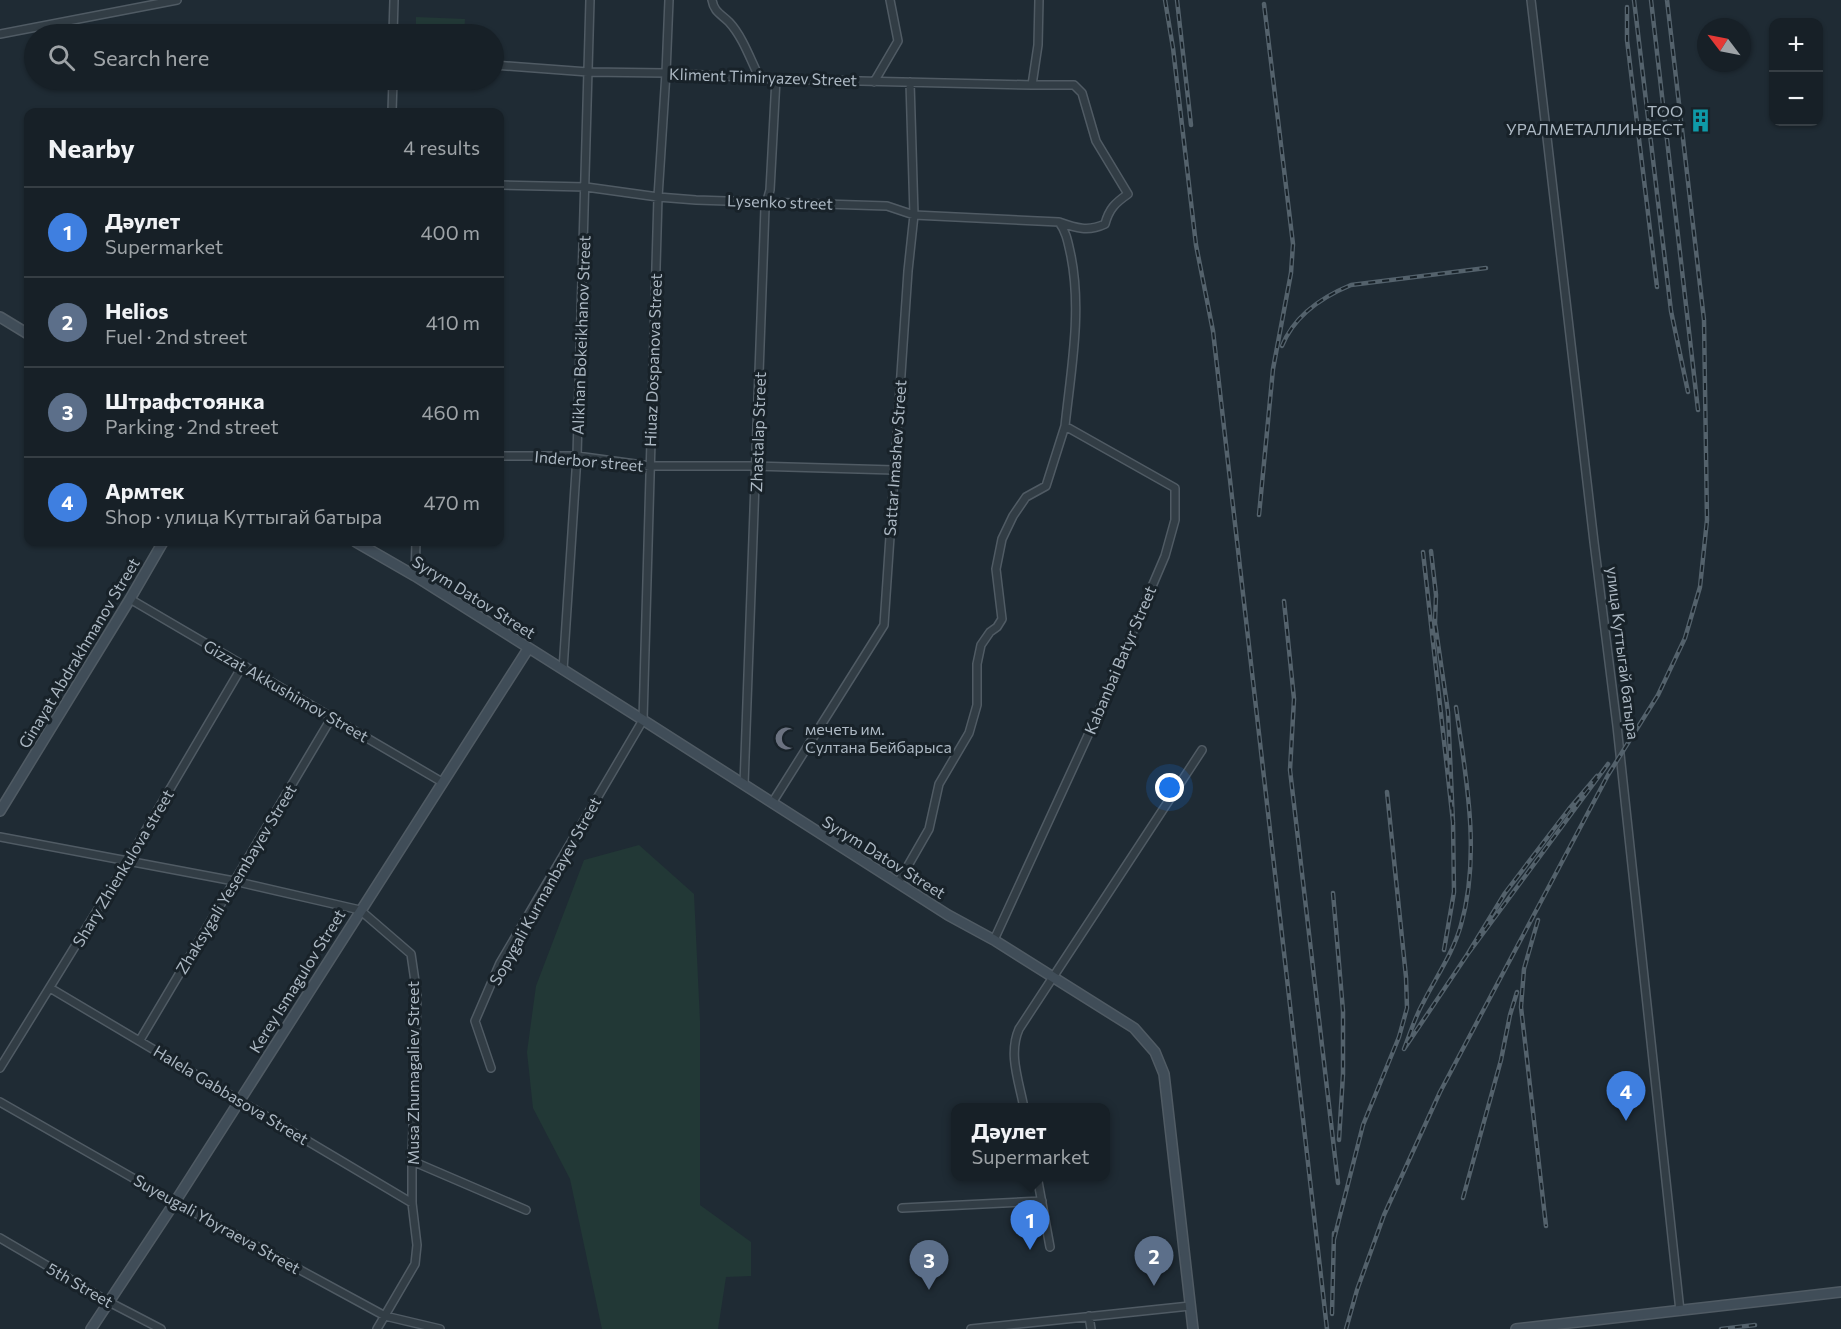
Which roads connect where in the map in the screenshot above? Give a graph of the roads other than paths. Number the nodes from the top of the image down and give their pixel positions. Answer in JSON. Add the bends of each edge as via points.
{"nodes":[{"id":1,"x":177,"y":0,"type":"edge"},
{"id":2,"x":394,"y":0,"type":"edge"},
{"id":3,"x":590,"y":0,"type":"edge"},
{"id":4,"x":669,"y":0,"type":"edge"},
{"id":5,"x":712,"y":0,"type":"edge"},
{"id":6,"x":891,"y":0,"type":"edge"},
{"id":7,"x":1040,"y":0,"type":"edge"},
{"id":8,"x":1531,"y":0,"type":"edge"},
{"id":9,"x":48,"y":24,"type":"edge"},
{"id":10,"x":393,"y":24,"type":"edge"},
{"id":11,"x":24,"y":29,"type":"edge"},
{"id":12,"x":0,"y":33,"type":"edge"},
{"id":13,"x":504,"y":66,"type":"edge"},
{"id":14,"x":588,"y":72,"type":"junction"},
{"id":15,"x":666,"y":73,"type":"junction"},
{"id":16,"x":760,"y":79,"type":"junction"},
{"id":17,"x":776,"y":80,"type":"junction"},
{"id":18,"x":874,"y":82,"type":"junction"},
{"id":19,"x":910,"y":82,"type":"junction"},
{"id":20,"x":1032,"y":85,"type":"junction"},
{"id":21,"x":393,"y":90,"type":"edge"},
{"id":22,"x":392,"y":108,"type":"edge"},
{"id":23,"x":504,"y":185,"type":"edge"},
{"id":24,"x":586,"y":187,"type":"junction"},
{"id":25,"x":658,"y":197,"type":"junction"},
{"id":26,"x":767,"y":200,"type":"junction"},
{"id":27,"x":914,"y":215,"type":"junction"},
{"id":28,"x":1059,"y":222,"type":"junction"},
{"id":29,"x":0,"y":317,"type":"edge"},
{"id":30,"x":24,"y":332,"type":"edge"},
{"id":31,"x":1065,"y":426,"type":"junction"},
{"id":32,"x":504,"y":456,"type":"edge"},
{"id":33,"x":577,"y":456,"type":"junction"},
{"id":34,"x":650,"y":466,"type":"junction"},
{"id":35,"x":757,"y":466,"type":"junction"},
{"id":36,"x":894,"y":470,"type":"junction"},
{"id":37,"x":161,"y":546,"type":"edge"},
{"id":38,"x":363,"y":546,"type":"edge"},
{"id":39,"x":416,"y":546,"type":"edge"},
{"id":40,"x":415,"y":576,"type":"junction"},
{"id":41,"x":130,"y":600,"type":"junction"},
{"id":42,"x":528,"y":648,"type":"junction"},
{"id":43,"x":243,"y":665,"type":"junction"},
{"id":44,"x":563,"y":670,"type":"junction"},
{"id":45,"x":332,"y":717,"type":"junction"},
{"id":46,"x":643,"y":720,"type":"junction"},
{"id":47,"x":1202,"y":750,"type":"dead end"},
{"id":48,"x":442,"y":783,"type":"junction"},
{"id":49,"x":744,"y":785,"type":"junction"},
{"id":50,"x":772,"y":803,"type":"junction"},
{"id":51,"x":0,"y":811,"type":"edge"},
{"id":52,"x":0,"y":837,"type":"edge"},
{"id":53,"x":127,"y":862,"type":"junction"},
{"id":54,"x":234,"y":881,"type":"junction"},
{"id":55,"x":898,"y":883,"type":"junction"},
{"id":56,"x":360,"y":910,"type":"junction"},
{"id":57,"x":994,"y":940,"type":"junction"},
{"id":58,"x":1054,"y":978,"type":"junction"},
{"id":59,"x":50,"y":988,"type":"junction"},
{"id":60,"x":140,"y":1040,"type":"junction"},
{"id":61,"x":0,"y":1068,"type":"edge"},
{"id":62,"x":491,"y":1068,"type":"dead end"},
{"id":63,"x":240,"y":1100,"type":"junction"},
{"id":64,"x":0,"y":1102,"type":"edge"},
{"id":65,"x":1023,"y":1103,"type":"edge"},
{"id":66,"x":412,"y":1161,"type":"junction"},
{"id":67,"x":1038,"y":1181,"type":"edge"},
{"id":68,"x":1042,"y":1201,"type":"junction"},
{"id":69,"x":175,"y":1202,"type":"junction"},
{"id":70,"x":412,"y":1203,"type":"junction"},
{"id":71,"x":902,"y":1208,"type":"dead end"},
{"id":72,"x":526,"y":1210,"type":"dead end"},
{"id":73,"x":0,"y":1238,"type":"edge"},
{"id":74,"x":1050,"y":1246,"type":"dead end"},
{"id":75,"x":1841,"y":1292,"type":"edge"},
{"id":76,"x":109,"y":1302,"type":"junction"},
{"id":77,"x":1190,"y":1306,"type":"junction"},
{"id":78,"x":1680,"y":1311,"type":"junction"},
{"id":79,"x":385,"y":1316,"type":"junction"},
{"id":80,"x":1089,"y":1316,"type":"junction"},
{"id":81,"x":1194,"y":1328,"type":"edge"},
{"id":82,"x":91,"y":1329,"type":"edge"},
{"id":83,"x":161,"y":1329,"type":"edge"},
{"id":84,"x":377,"y":1329,"type":"edge"},
{"id":85,"x":440,"y":1329,"type":"edge"},
{"id":86,"x":972,"y":1329,"type":"edge"},
{"id":87,"x":1091,"y":1329,"type":"edge"},
{"id":88,"x":1516,"y":1329,"type":"edge"}],
"edges":[{"from":1,"to":9,"type":"street"},
{"from":2,"to":10,"type":"street"},
{"from":3,"to":14,"type":"street","name":"Alikhan Bokeikhanov Street"},
{"from":4,"to":15,"type":"street","name":"Hiuaz Dospanova Street"},
{"from":5,"to":16,"type":"street","via":[[718,14],[736,31]]},
{"from":6,"to":18,"type":"street","via":[[898,42]]},
{"from":7,"to":20,"type":"street"},
{"from":8,"to":78,"type":"street","name":"улица Куттыгай батыра","via":[[1619,742]]},
{"from":11,"to":12,"type":"street"},
{"from":13,"to":14,"type":"street","name":"Kliment Timiryazev Street"},
{"from":14,"to":15,"type":"street","name":"Kliment Timiryazev Street"},
{"from":14,"to":24,"type":"street","name":"Alikhan Bokeikhanov Street"},
{"from":15,"to":16,"type":"street","name":"Kliment Timiryazev Street"},
{"from":15,"to":25,"type":"street","name":"Hiuaz Dospanova Street"},
{"from":16,"to":17,"type":"street","name":"Kliment Timiryazev Street"},
{"from":17,"to":18,"type":"street","name":"Kliment Timiryazev Street"},
{"from":17,"to":26,"type":"street","name":"Zhastalap Street"},
{"from":18,"to":19,"type":"street","name":"Kliment Timiryazev Street"},
{"from":19,"to":20,"type":"street","name":"Kliment Timiryazev Street"},
{"from":19,"to":27,"type":"street","name":"Sattar Imashev Street"},
{"from":20,"to":28,"type":"street","via":[[1074,85],[1082,93],[1096,141],[1128,194],[1115,203],[1106,224],[1094,230]]},
{"from":21,"to":22,"type":"street"},
{"from":23,"to":24,"type":"street","name":"Lysenko street"},
{"from":24,"to":25,"type":"street","name":"Lysenko street"},
{"from":24,"to":33,"type":"street","name":"Alikhan Bokeikhanov Street"},
{"from":25,"to":26,"type":"street","name":"Lysenko street"},
{"from":25,"to":34,"type":"street","name":"Hiuaz Dospanova Street"},
{"from":26,"to":27,"type":"street","name":"Lysenko street","via":[[887,206]]},
{"from":26,"to":35,"type":"street","name":"Zhastalap Street"},
{"from":27,"to":28,"type":"street","name":"Lysenko street"},
{"from":27,"to":36,"type":"street","name":"Sattar Imashev Street"},
{"from":28,"to":31,"type":"street","via":[[1066,231],[1077,306]]},
{"from":29,"to":30,"type":"main road"},
{"from":31,"to":55,"type":"street","via":[[1046,486],[1026,497],[1002,539],[996,569],[1002,619],[981,645],[977,705],[969,733],[939,784],[929,829]]},
{"from":31,"to":57,"type":"street","name":"Kabanbai Batyr Street","via":[[1174,488],[1175,520],[1165,556],[1095,720]]},
{"from":32,"to":33,"type":"street","name":"Inderbor street"},
{"from":33,"to":34,"type":"street","name":"Inderbor street"},
{"from":33,"to":44,"type":"street","name":"Alikhan Bokeikhanov Street"},
{"from":34,"to":35,"type":"street","name":"Inderbor street"},
{"from":34,"to":46,"type":"street","name":"Hiuaz Dospanova Street"},
{"from":35,"to":36,"type":"street","name":"Inderbor street"},
{"from":35,"to":49,"type":"street","name":"Zhastalap Street"},
{"from":36,"to":50,"type":"street","name":"Sattar Imashev Street","via":[[884,625]]},
{"from":37,"to":41,"type":"main road","name":"Ginayat Abdrakhmanov Street"},
{"from":38,"to":40,"type":"main road","name":"Syrym Datov Street"},
{"from":39,"to":40,"type":"street"},
{"from":40,"to":42,"type":"main road","name":"Syrym Datov Street"},
{"from":41,"to":43,"type":"street","name":"Gizzat Akkushimov Street"},
{"from":41,"to":51,"type":"main road","name":"Ginayat Abdrakhmanov Street"},
{"from":42,"to":44,"type":"main road","name":"Syrym Datov Street"},
{"from":42,"to":48,"type":"main road","name":"Kerey Ismagulov Street"},
{"from":43,"to":45,"type":"street","name":"Gizzat Akkushimov Street"},
{"from":43,"to":53,"type":"street","name":"Shary Zhienkulova street"},
{"from":44,"to":46,"type":"main road","name":"Syrym Datov Street"},
{"from":45,"to":48,"type":"street","name":"Gizzat Akkushimov Street"},
{"from":45,"to":54,"type":"street","name":"Zhaksygali Yesembayev Street"},
{"from":46,"to":49,"type":"main road","name":"Syrym Datov Street"},
{"from":46,"to":62,"type":"street","name":"Sopygali Kurmanbayev Street","via":[[500,963],[476,1021]]},
{"from":47,"to":58,"type":"street"},
{"from":48,"to":56,"type":"main road","name":"Kerey Ismagulov Street"},
{"from":49,"to":50,"type":"main road","name":"Syrym Datov Street"},
{"from":50,"to":55,"type":"main road","name":"Syrym Datov Street"},
{"from":52,"to":53,"type":"street","name":"Musa Zhumagaliev Street"},
{"from":53,"to":54,"type":"street","name":"Musa Zhumagaliev Street"},
{"from":53,"to":59,"type":"street","name":"Shary Zhienkulova street"},
{"from":54,"to":56,"type":"street","name":"Musa Zhumagaliev Street"},
{"from":54,"to":60,"type":"street","name":"Zhaksygali Yesembayev Street"},
{"from":55,"to":57,"type":"main road","name":"Syrym Datov Street"},
{"from":56,"to":63,"type":"main road","name":"Kerey Ismagulov Street"},
{"from":56,"to":66,"type":"street","name":"Musa Zhumagaliev Street","via":[[411,954],[417,995]]},
{"from":57,"to":58,"type":"main road","name":"Syrym Datov Street"},
{"from":58,"to":65,"type":"street","via":[[1014,1041]]},
{"from":58,"to":77,"type":"main road","name":"Syrym Datov Street","via":[[1134,1028],[1160,1063]]},
{"from":59,"to":60,"type":"street","name":"Halela Gabbasova Street"},
{"from":59,"to":61,"type":"street","name":"Shary Zhienkulova street"},
{"from":60,"to":63,"type":"street","name":"Halela Gabbasova Street"},
{"from":63,"to":69,"type":"main road","name":"Kerey Ismagulov Street"},
{"from":63,"to":70,"type":"street","name":"Halela Gabbasova Street"},
{"from":64,"to":69,"type":"street","name":"Suyeugali Ybyraeva Street"},
{"from":66,"to":70,"type":"street","name":"Musa Zhumagaliev Street"},
{"from":66,"to":72,"type":"street"},
{"from":67,"to":68,"type":"street"},
{"from":68,"to":71,"type":"street"},
{"from":68,"to":74,"type":"street"},
{"from":69,"to":76,"type":"main road","name":"Kerey Ismagulov Street"},
{"from":69,"to":79,"type":"street","name":"Suyeugali Ybyraeva Street"},
{"from":70,"to":79,"type":"street","name":"Musa Zhumagaliev Street","via":[[415,1264]]},
{"from":73,"to":76,"type":"street","name":"5th Street"},
{"from":75,"to":78,"type":"main road"},
{"from":76,"to":82,"type":"main road","name":"Kerey Ismagulov Street"},
{"from":76,"to":83,"type":"street","name":"5th Street"},
{"from":77,"to":80,"type":"street"},
{"from":77,"to":81,"type":"main road","name":"Syrym Datov Street"},
{"from":78,"to":88,"type":"main road"},
{"from":79,"to":84,"type":"street","name":"Musa Zhumagaliev Street"},
{"from":79,"to":85,"type":"street","name":"Suyeugali Ybyraeva Street"},
{"from":80,"to":86,"type":"street"},
{"from":80,"to":87,"type":"street"}]}
